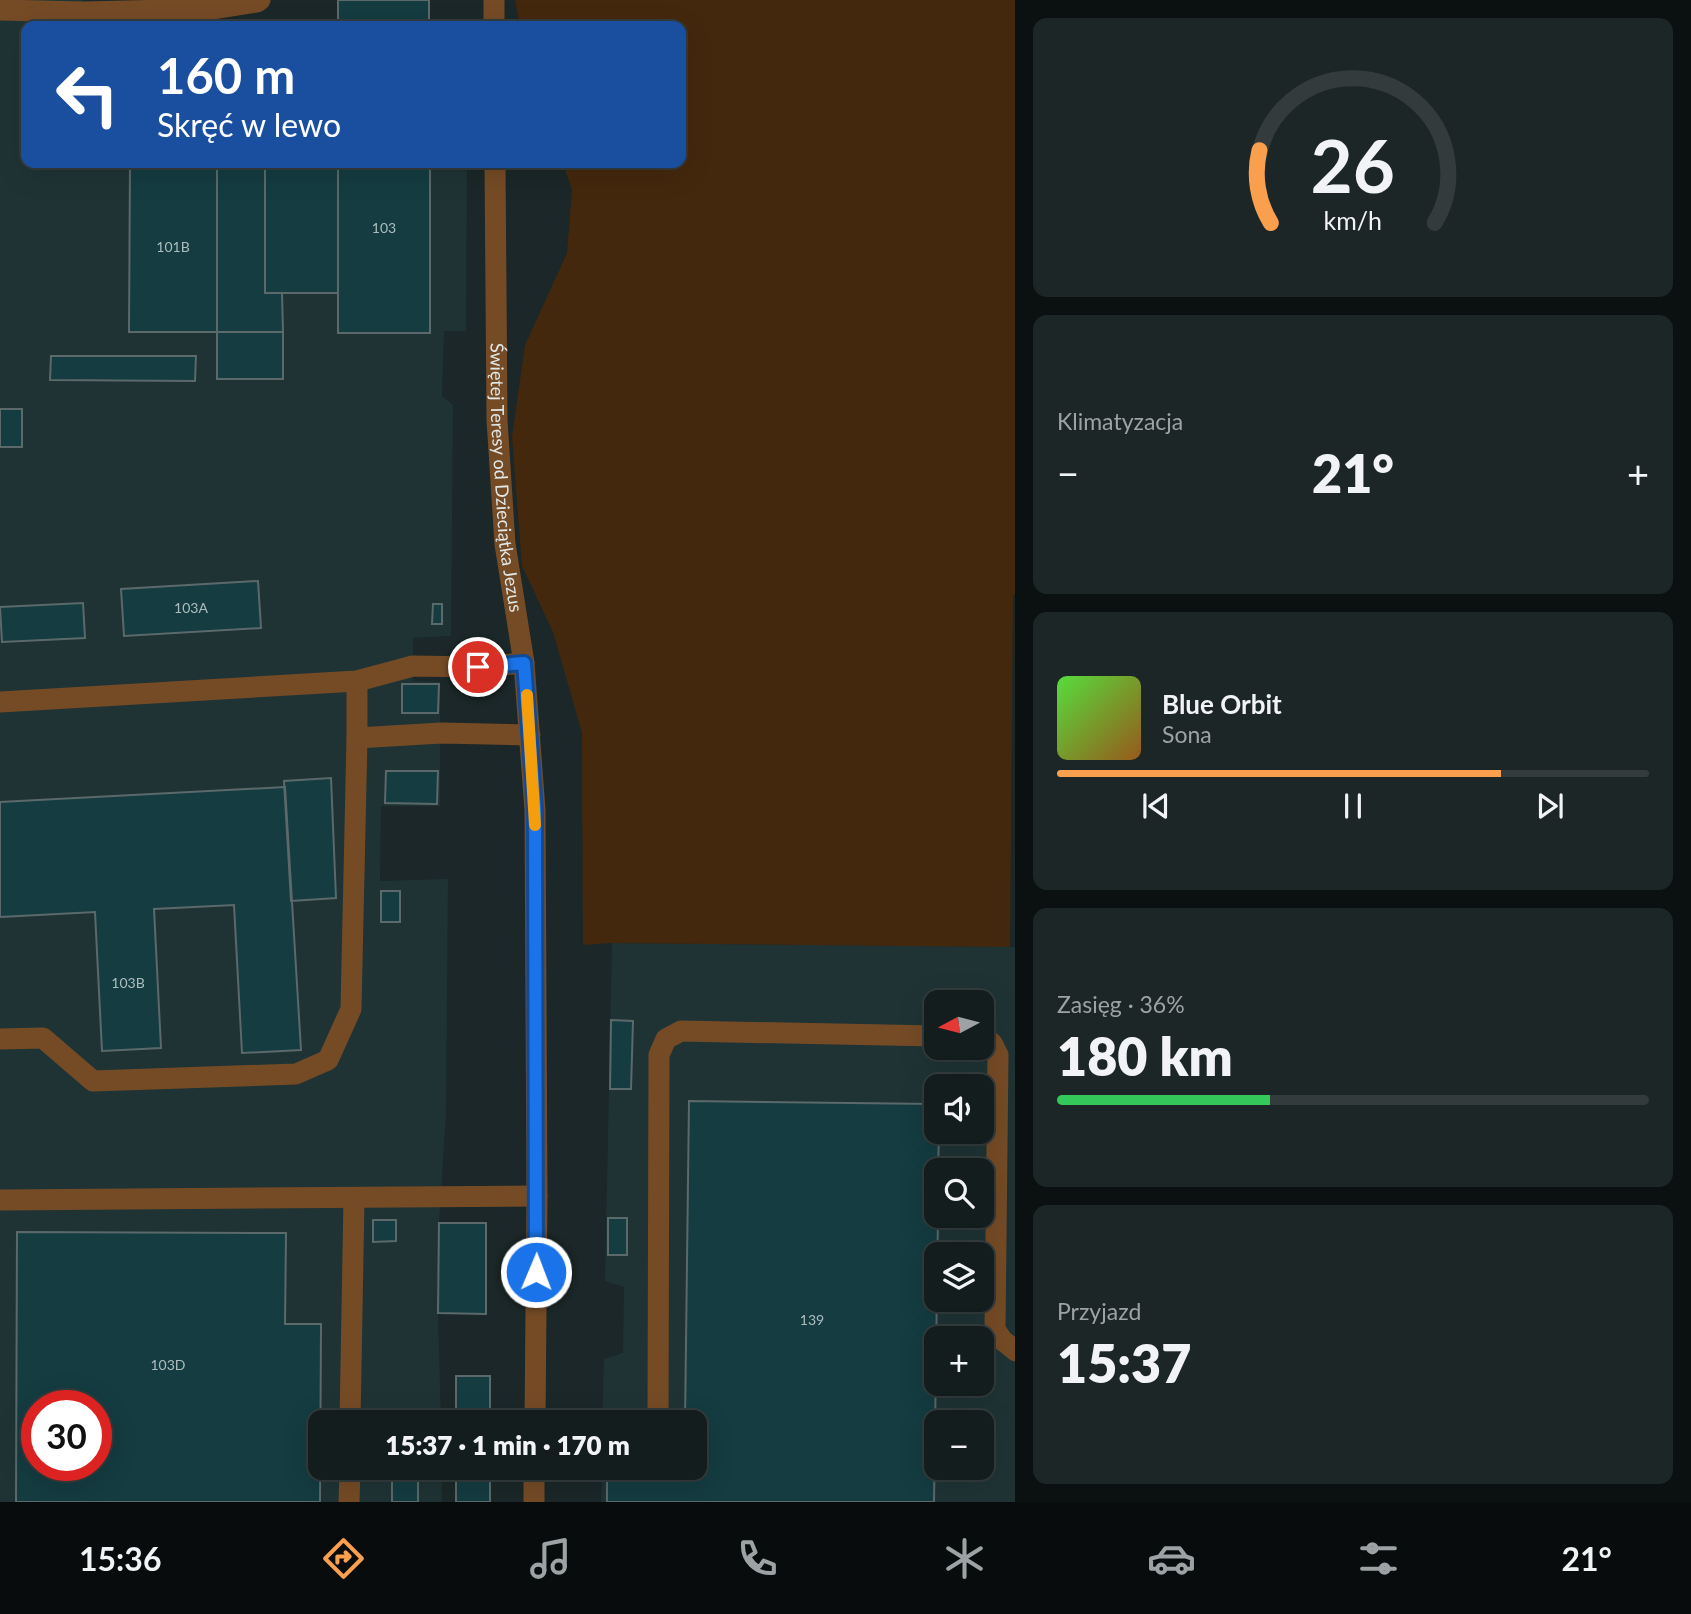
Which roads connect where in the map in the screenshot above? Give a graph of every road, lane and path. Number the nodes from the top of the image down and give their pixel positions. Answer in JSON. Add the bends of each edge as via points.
{"nodes":[{"id":1,"x":260,"y":0,"type":"edge"},
{"id":2,"x":494,"y":0,"type":"edge"},
{"id":3,"x":0,"y":10,"type":"edge"},
{"id":4,"x":494,"y":21,"type":"edge"},
{"id":5,"x":495,"y":168,"type":"edge"},
{"id":6,"x":524,"y":663,"type":"junction"},
{"id":7,"x":357,"y":681,"type":"junction"},
{"id":8,"x":0,"y":702,"type":"edge"},
{"id":9,"x":530,"y":735,"type":"junction"},
{"id":10,"x":357,"y":738,"type":"junction"},
{"id":11,"x":924,"y":1036,"type":"edge"},
{"id":12,"x":0,"y":1039,"type":"edge"},
{"id":13,"x":994,"y":1047,"type":"edge"},
{"id":14,"x":537,"y":1196,"type":"junction"},
{"id":15,"x":354,"y":1198,"type":"junction"},
{"id":16,"x":0,"y":1200,"type":"edge"},
{"id":17,"x":1015,"y":1350,"type":"edge"},
{"id":18,"x":350,"y":1410,"type":"edge"},
{"id":19,"x":534,"y":1410,"type":"edge"},
{"id":20,"x":657,"y":1410,"type":"edge"},
{"id":21,"x":350,"y":1480,"type":"edge"},
{"id":22,"x":534,"y":1480,"type":"edge"},
{"id":23,"x":349,"y":1502,"type":"edge"},
{"id":24,"x":534,"y":1502,"type":"edge"}],
"edges":[{"from":1,"to":3,"type":"street","via":[[213,9]]},
{"from":2,"to":4,"type":"street"},
{"from":5,"to":6,"type":"street","name":"Świętej Teresy od Dzieciątka Jezus","via":[[496,420],[505,544]]},
{"from":6,"to":7,"type":"street","via":[[413,666]]},
{"from":6,"to":9,"type":"street","name":"Świętej Teresy od Dzieciątka Jezus"},
{"from":7,"to":8,"type":"street"},
{"from":7,"to":10,"type":"street"},
{"from":9,"to":10,"type":"street","via":[[441,733]]},
{"from":9,"to":14,"type":"street","name":"Świętej Teresy od Dzieciątka Jezus","via":[[535,810]]},
{"from":10,"to":12,"type":"street","via":[[351,1009],[328,1060],[296,1074],[93,1081],[43,1038]]},
{"from":11,"to":20,"type":"street","via":[[681,1031],[666,1039],[659,1055]]},
{"from":13,"to":17,"type":"street","via":[[998,1055],[995,1329]]},
{"from":14,"to":15,"type":"street"},
{"from":14,"to":19,"type":"street","name":"Świętej Teresy od Dzieciątka Jezus"},
{"from":15,"to":16,"type":"street"},
{"from":15,"to":18,"type":"street"},
{"from":21,"to":23,"type":"street"},
{"from":22,"to":24,"type":"street"}]}
